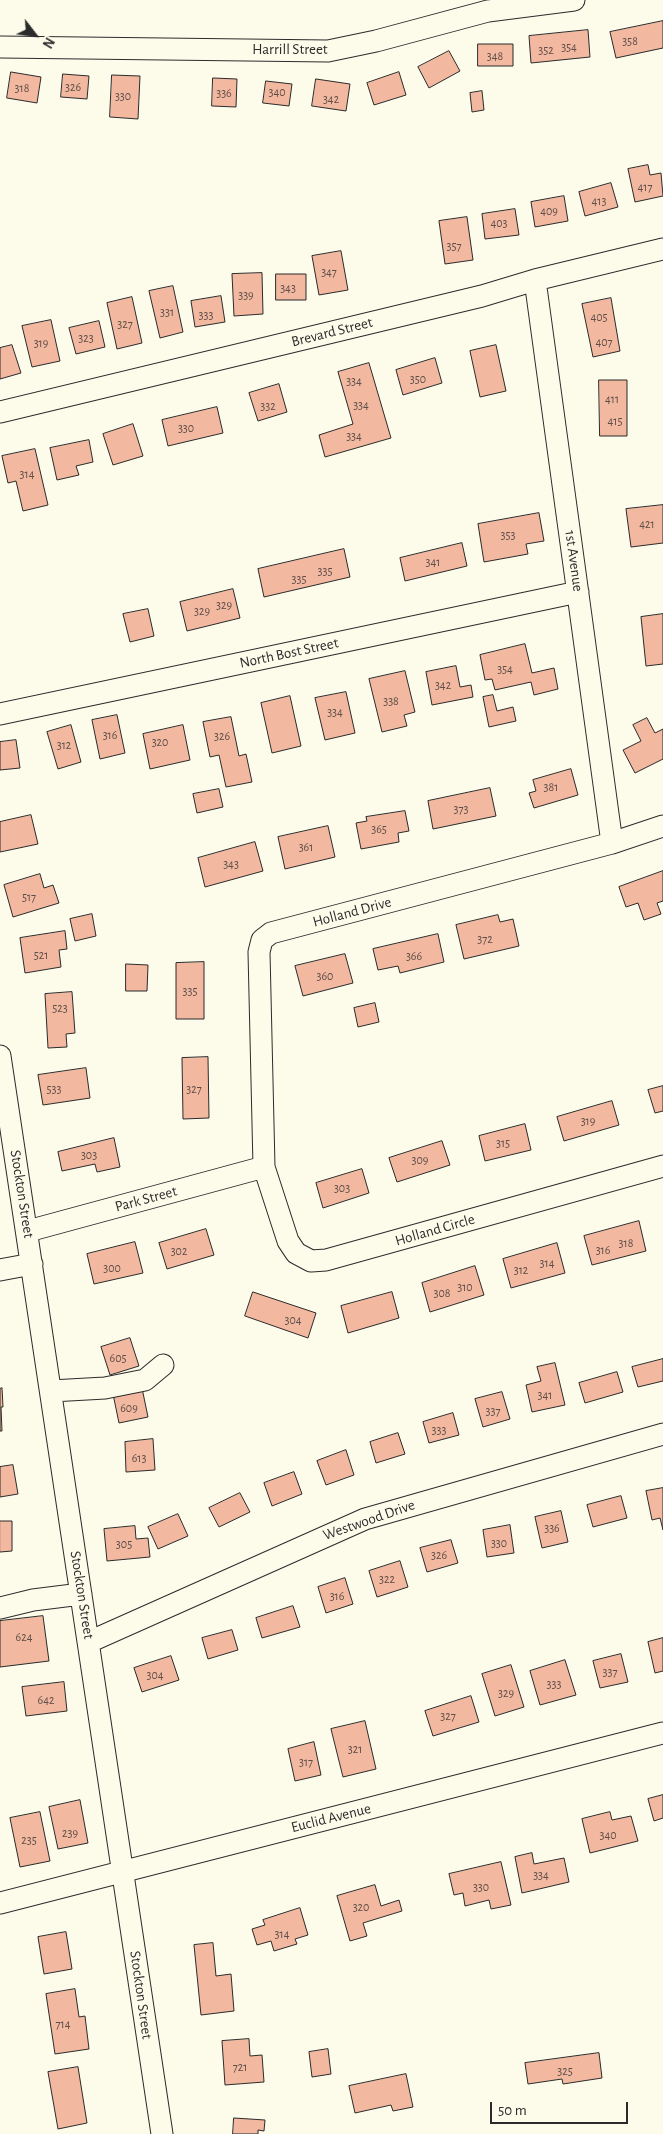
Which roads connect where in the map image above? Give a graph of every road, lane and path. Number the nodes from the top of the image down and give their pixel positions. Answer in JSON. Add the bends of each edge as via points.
{"nodes":[{"id":1,"x":574,"y":0,"type":"edge"},
{"id":2,"x":0,"y":47,"type":"edge"},
{"id":3,"x":663,"y":249,"type":"edge"},
{"id":4,"x":536,"y":280,"type":"junction"},
{"id":5,"x":0,"y":412,"type":"edge"},
{"id":6,"x":578,"y":592,"type":"junction"},
{"id":7,"x":0,"y":714,"type":"edge"},
{"id":8,"x":663,"y":826,"type":"edge"},
{"id":9,"x":612,"y":843,"type":"junction"},
{"id":10,"x":0,"y":1056,"type":"edge"},
{"id":11,"x":663,"y":1166,"type":"edge"},
{"id":12,"x":264,"y":1167,"type":"junction"},
{"id":13,"x":28,"y":1231,"type":"junction"},
{"id":14,"x":32,"y":1264,"type":"junction"},
{"id":15,"x":0,"y":1270,"type":"edge"},
{"id":16,"x":163,"y":1365,"type":"dead end"},
{"id":17,"x":51,"y":1391,"type":"junction"},
{"id":18,"x":663,"y":1434,"type":"edge"},
{"id":19,"x":81,"y":1594,"type":"junction"},
{"id":20,"x":0,"y":1608,"type":"edge"},
{"id":21,"x":88,"y":1642,"type":"junction"},
{"id":22,"x":663,"y":1733,"type":"edge"},
{"id":23,"x":123,"y":1871,"type":"junction"},
{"id":24,"x":0,"y":1903,"type":"edge"},
{"id":25,"x":162,"y":2134,"type":"edge"}],
"edges":[{"from":1,"to":2,"type":"street","name":"Harrill Street","via":[[488,11],[328,51]]},
{"from":3,"to":4,"type":"street","name":"Brevard Street"},
{"from":4,"to":5,"type":"street","name":"Brevard Street","via":[[482,296]]},
{"from":4,"to":6,"type":"street","name":"1st Avenue"},
{"from":6,"to":7,"type":"street","name":"North Bost Street"},
{"from":6,"to":9,"type":"street","name":"1st Avenue"},
{"from":8,"to":9,"type":"street","name":"Holland Drive"},
{"from":9,"to":12,"type":"street","name":"Holland Drive","via":[[272,933],[262,940],[259,952]]},
{"from":10,"to":13,"type":"street","name":"Stockton Street"},
{"from":11,"to":12,"type":"street","name":"Holland Circle","via":[[326,1260],[310,1261],[296,1253],[288,1240]]},
{"from":12,"to":13,"type":"street","name":"Park Street"},
{"from":13,"to":14,"type":"street","name":"Stockton Street"},
{"from":14,"to":15,"type":"street"},
{"from":14,"to":17,"type":"street","name":"Stockton Street"},
{"from":16,"to":17,"type":"street","via":[[145,1380],[105,1388]]},
{"from":17,"to":19,"type":"street","name":"Stockton Street"},
{"from":18,"to":21,"type":"street","name":"Westwood Drive","via":[[365,1519]]},
{"from":19,"to":20,"type":"street"},
{"from":19,"to":21,"type":"street","name":"Stockton Street"},
{"from":21,"to":23,"type":"street","name":"Stockton Street"},
{"from":22,"to":23,"type":"street","name":"Euclid Avenue"},
{"from":23,"to":24,"type":"street","name":"Euclid Avenue"},
{"from":23,"to":25,"type":"street","name":"Stockton Street"}]}
